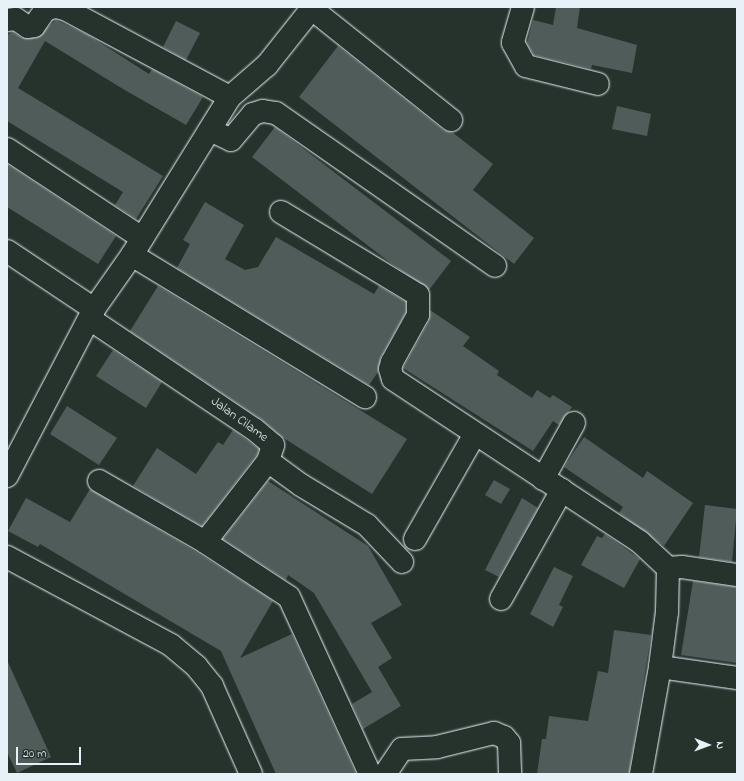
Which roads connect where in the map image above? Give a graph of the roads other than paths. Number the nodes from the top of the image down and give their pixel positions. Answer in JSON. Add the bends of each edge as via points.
{"nodes":[{"id":1,"x":55,"y":7,"type":"edge"},
{"id":2,"x":523,"y":7,"type":"edge"},
{"id":3,"x":312,"y":8,"type":"edge"},
{"id":4,"x":7,"y":20,"type":"edge"},
{"id":5,"x":598,"y":84,"type":"dead end"},
{"id":6,"x":230,"y":97,"type":"junction"},
{"id":7,"x":451,"y":120,"type":"dead end"},
{"id":8,"x":210,"y":130,"type":"junction"},
{"id":9,"x":7,"y":149,"type":"edge"},
{"id":10,"x":281,"y":212,"type":"dead end"},
{"id":11,"x":137,"y":246,"type":"junction"},
{"id":12,"x":7,"y":251,"type":"edge"},
{"id":13,"x":495,"y":266,"type":"dead end"},
{"id":14,"x":92,"y":314,"type":"junction"},
{"id":15,"x":364,"y":397,"type":"dead end"},
{"id":16,"x":574,"y":424,"type":"dead end"},
{"id":17,"x":475,"y":434,"type":"junction"},
{"id":18,"x":268,"y":461,"type":"junction"},
{"id":19,"x":7,"y":476,"type":"edge"},
{"id":20,"x":544,"y":479,"type":"junction"},
{"id":21,"x":99,"y":481,"type":"dead end"},
{"id":22,"x":562,"y":490,"type":"junction"},
{"id":23,"x":415,"y":539,"type":"dead end"},
{"id":24,"x":205,"y":542,"type":"junction"},
{"id":25,"x":7,"y":557,"type":"edge"},
{"id":26,"x":402,"y":562,"type":"dead end"},
{"id":27,"x":668,"y":568,"type":"junction"},
{"id":28,"x":737,"y":575,"type":"edge"},
{"id":29,"x":501,"y":599,"type":"dead end"},
{"id":30,"x":660,"y":667,"type":"junction"},
{"id":31,"x":737,"y":678,"type":"edge"},
{"id":32,"x":251,"y":774,"type":"edge"},
{"id":33,"x":370,"y":774,"type":"edge"},
{"id":34,"x":385,"y":774,"type":"edge"},
{"id":35,"x":510,"y":774,"type":"edge"},
{"id":36,"x":641,"y":774,"type":"edge"}],
"edges":[{"from":1,"to":4,"type":"street","via":[[44,10],[34,26],[28,27],[16,19]]},
{"from":1,"to":6,"type":"street","via":[[65,8]]},
{"from":2,"to":5,"type":"street","via":[[513,43],[526,66]]},
{"from":3,"to":6,"type":"street","via":[[267,65]]},
{"from":3,"to":7,"type":"street"},
{"from":6,"to":8,"type":"street"},
{"from":8,"to":11,"type":"street"},
{"from":8,"to":13,"type":"street","via":[[231,140],[253,114],[262,111],[276,113]]},
{"from":9,"to":11,"type":"street"},
{"from":10,"to":17,"type":"street","via":[[418,295],[418,315],[392,362],[393,379]]},
{"from":11,"to":14,"type":"street"},
{"from":11,"to":15,"type":"street"},
{"from":12,"to":14,"type":"street"},
{"from":14,"to":18,"type":"street","name":"Jalan Cilame","via":[[273,445]]},
{"from":14,"to":19,"type":"street"},
{"from":16,"to":20,"type":"street"},
{"from":17,"to":20,"type":"street"},
{"from":17,"to":23,"type":"street"},
{"from":18,"to":24,"type":"street"},
{"from":18,"to":26,"type":"street","name":"Jalan Cilame","via":[[301,485],[367,525]]},
{"from":20,"to":22,"type":"street"},
{"from":21,"to":24,"type":"street"},
{"from":22,"to":27,"type":"street","via":[[640,542]]},
{"from":22,"to":29,"type":"street"},
{"from":24,"to":33,"type":"street","via":[[289,597]]},
{"from":25,"to":32,"type":"street","via":[[171,645],[196,666],[212,686]]},
{"from":27,"to":28,"type":"street","via":[[682,567]]},
{"from":27,"to":30,"type":"street","via":[[667,612]]},
{"from":30,"to":31,"type":"street"},
{"from":30,"to":36,"type":"street"},
{"from":34,"to":35,"type":"street","via":[[402,749],[437,747],[494,733],[504,737],[509,743]]}]}
